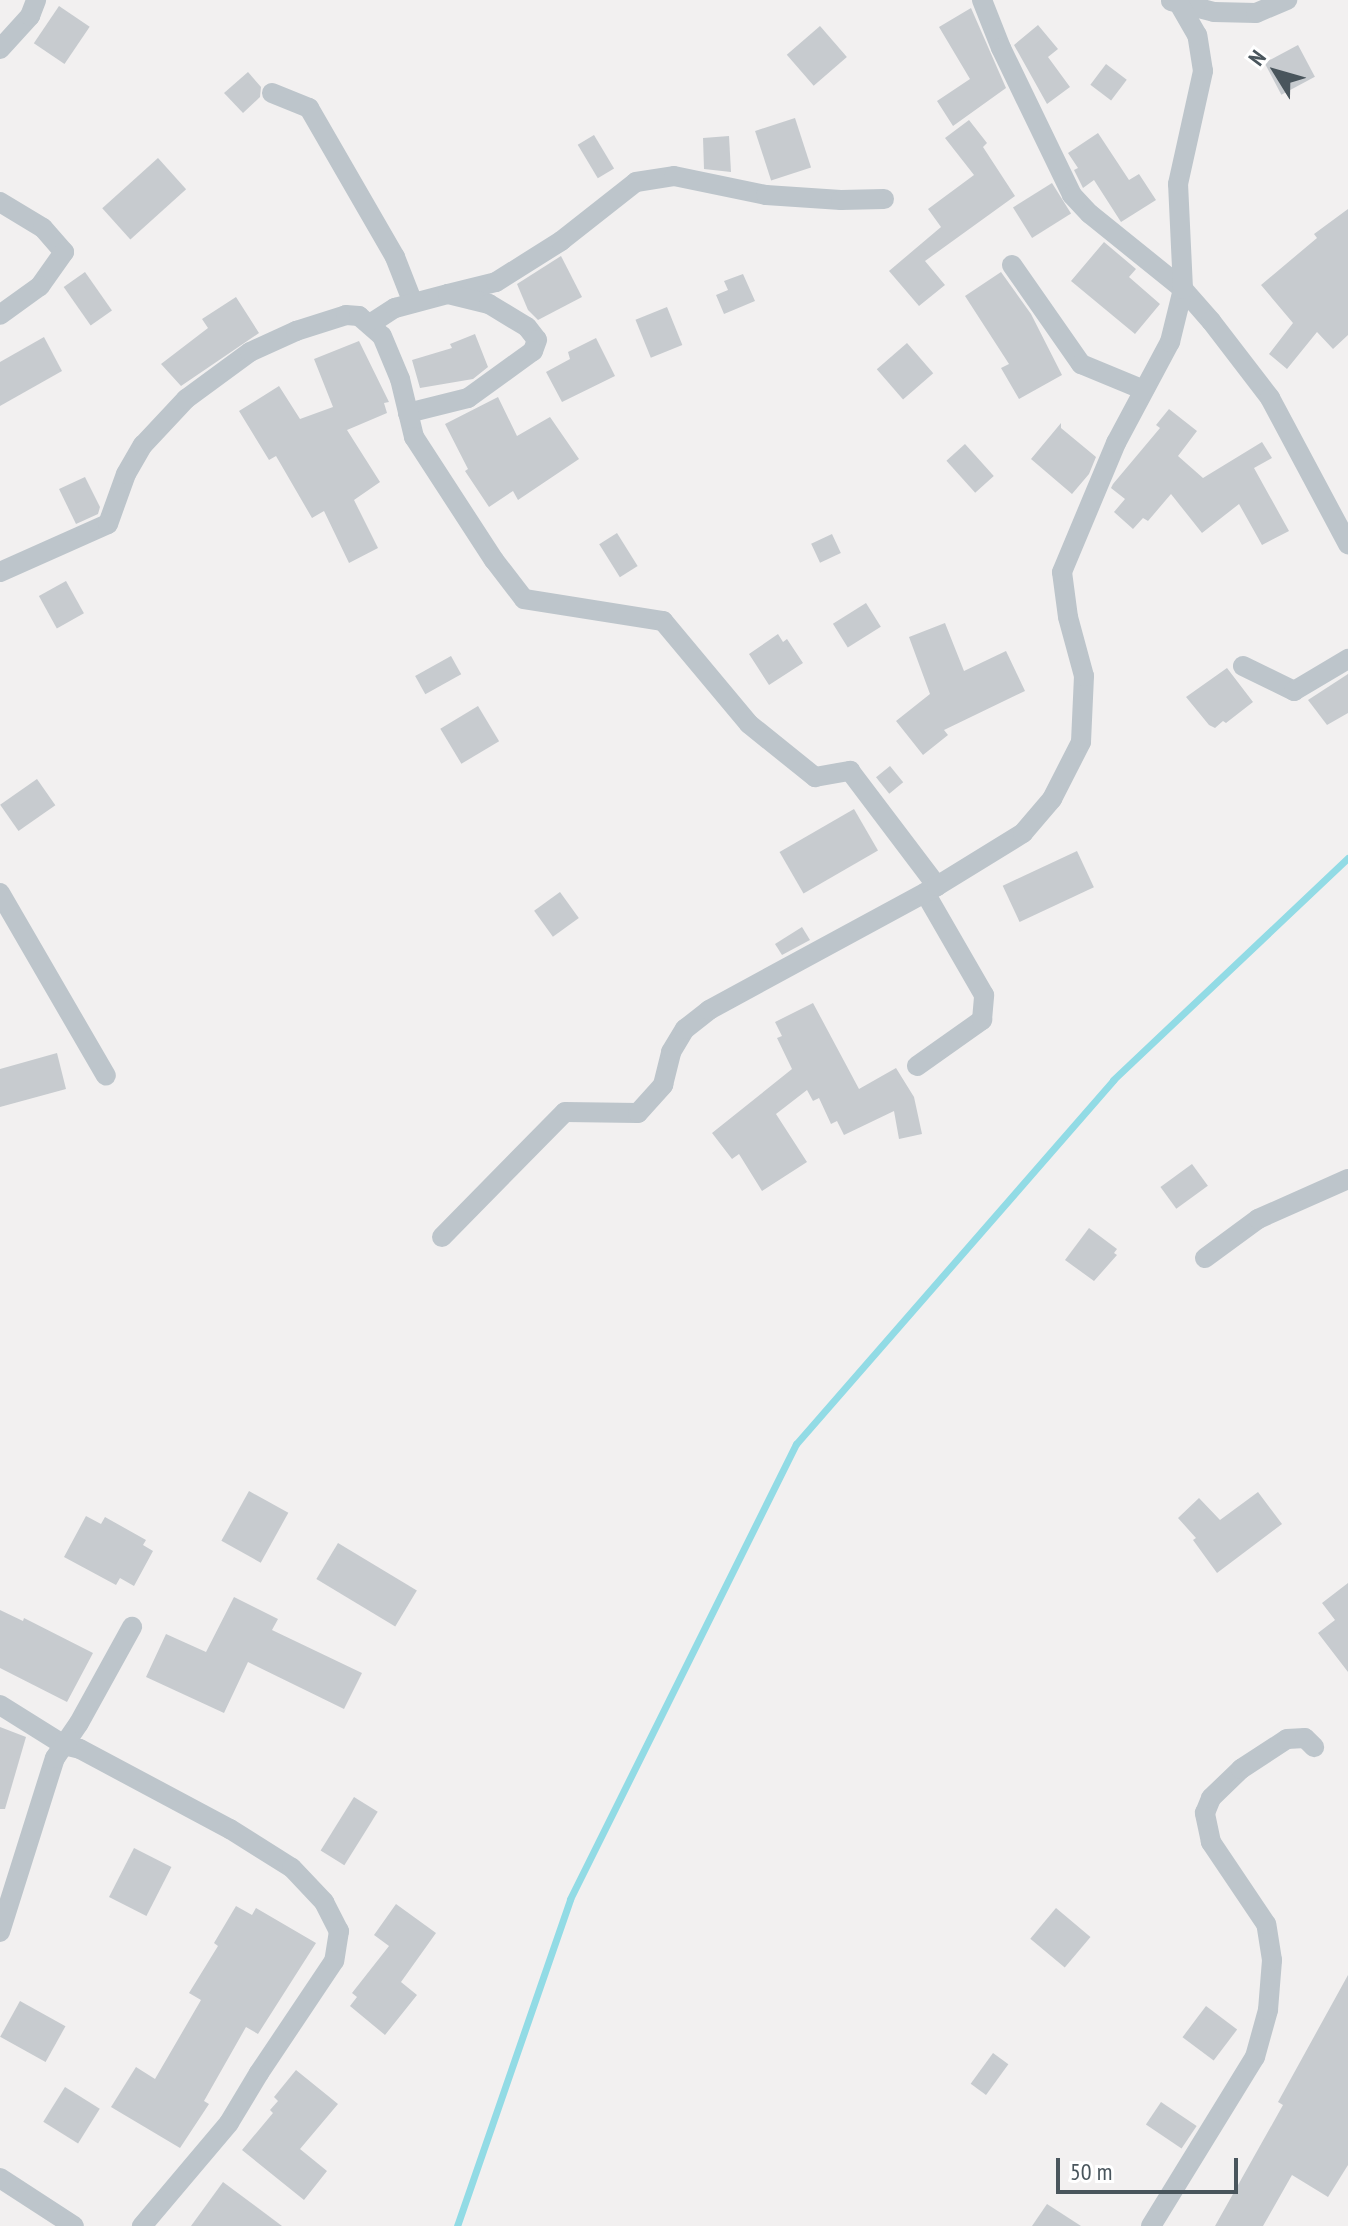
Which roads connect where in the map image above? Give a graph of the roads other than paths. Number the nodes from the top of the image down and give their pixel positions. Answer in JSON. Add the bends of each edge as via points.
{"nodes":[{"id":1,"x":36,"y":0,"type":"edge"},
{"id":2,"x":1287,"y":0,"type":"edge"},
{"id":3,"x":1174,"y":2,"type":"edge"},
{"id":4,"x":986,"y":3,"type":"edge"},
{"id":5,"x":0,"y":49,"type":"edge"},
{"id":6,"x":272,"y":93,"type":"dead end"},
{"id":7,"x":884,"y":199,"type":"dead end"},
{"id":8,"x":0,"y":202,"type":"edge"},
{"id":9,"x":1012,"y":265,"type":"dead end"},
{"id":10,"x":1183,"y":289,"type":"junction"},
{"id":11,"x":448,"y":294,"type":"junction"},
{"id":12,"x":413,"y":303,"type":"junction"},
{"id":13,"x":0,"y":315,"type":"edge"},
{"id":14,"x":370,"y":324,"type":"junction"},
{"id":15,"x":1144,"y":390,"type":"junction"},
{"id":16,"x":408,"y":413,"type":"junction"},
{"id":17,"x":1348,"y":544,"type":"edge"},
{"id":18,"x":0,"y":572,"type":"edge"},
{"id":19,"x":1348,"y":659,"type":"edge"},
{"id":20,"x":1243,"y":666,"type":"dead end"},
{"id":21,"x":931,"y":890,"type":"junction"},
{"id":22,"x":0,"y":893,"type":"edge"},
{"id":23,"x":917,"y":1066,"type":"dead end"},
{"id":24,"x":106,"y":1076,"type":"dead end"},
{"id":25,"x":1348,"y":1179,"type":"edge"},
{"id":26,"x":442,"y":1237,"type":"dead end"},
{"id":27,"x":1205,"y":1258,"type":"dead end"},
{"id":28,"x":132,"y":1627,"type":"dead end"},
{"id":29,"x":0,"y":1705,"type":"edge"},
{"id":30,"x":64,"y":1745,"type":"junction"},
{"id":31,"x":1314,"y":1747,"type":"dead end"},
{"id":32,"x":0,"y":1932,"type":"edge"},
{"id":33,"x":0,"y":2178,"type":"edge"},
{"id":34,"x":74,"y":2226,"type":"edge"},
{"id":35,"x":142,"y":2226,"type":"edge"},
{"id":36,"x":1151,"y":2226,"type":"edge"}],
"edges":[{"from":1,"to":5,"type":"street","via":[[30,16]]},
{"from":2,"to":3,"type":"street","via":[[1256,13],[1214,12]]},
{"from":3,"to":10,"type":"street","via":[[1197,35],[1203,71],[1178,184]]},
{"from":4,"to":10,"type":"street","via":[[1072,195]]},
{"from":6,"to":12,"type":"street","via":[[309,108],[395,257]]},
{"from":7,"to":11,"type":"street","via":[[766,195],[674,176],[636,182],[561,241],[496,282]]},
{"from":8,"to":13,"type":"street","via":[[43,228],[64,252],[40,286]]},
{"from":9,"to":15,"type":"street","via":[[1081,364]]},
{"from":10,"to":15,"type":"street","via":[[1170,342]]},
{"from":10,"to":17,"type":"street","via":[[1270,398]]},
{"from":11,"to":12,"type":"street"},
{"from":11,"to":16,"type":"street","via":[[489,304],[527,327],[537,340],[533,351],[468,398]]},
{"from":12,"to":14,"type":"street"},
{"from":14,"to":16,"type":"street","via":[[382,336]]},
{"from":14,"to":18,"type":"street","via":[[346,315],[250,352],[186,399],[143,445],[108,524]]},
{"from":15,"to":21,"type":"street","via":[[1062,572],[1084,676],[1081,742],[1052,799],[1023,833]]},
{"from":16,"to":21,"type":"street","via":[[414,437],[524,599],[663,621],[749,724],[815,777],[850,771]]},
{"from":19,"to":20,"type":"street","via":[[1294,691]]},
{"from":21,"to":23,"type":"street","via":[[984,995],[982,1020]]},
{"from":21,"to":26,"type":"street","via":[[709,1010],[685,1029],[671,1052],[663,1085],[638,1113],[565,1112]]},
{"from":22,"to":24,"type":"street"},
{"from":25,"to":27,"type":"street","via":[[1258,1219]]},
{"from":28,"to":30,"type":"street"},
{"from":29,"to":30,"type":"street"},
{"from":30,"to":32,"type":"street","via":[[55,1758]]},
{"from":30,"to":35,"type":"street","via":[[182,1803],[292,1868],[324,1902],[339,1931],[334,1961],[229,2123]]},
{"from":31,"to":36,"type":"street","via":[[1305,1738],[1287,1739],[1241,1769],[1211,1798],[1205,1813],[1211,1842],[1266,1924],[1272,1960],[1268,2010],[1255,2057]]},
{"from":33,"to":34,"type":"street"}]}
